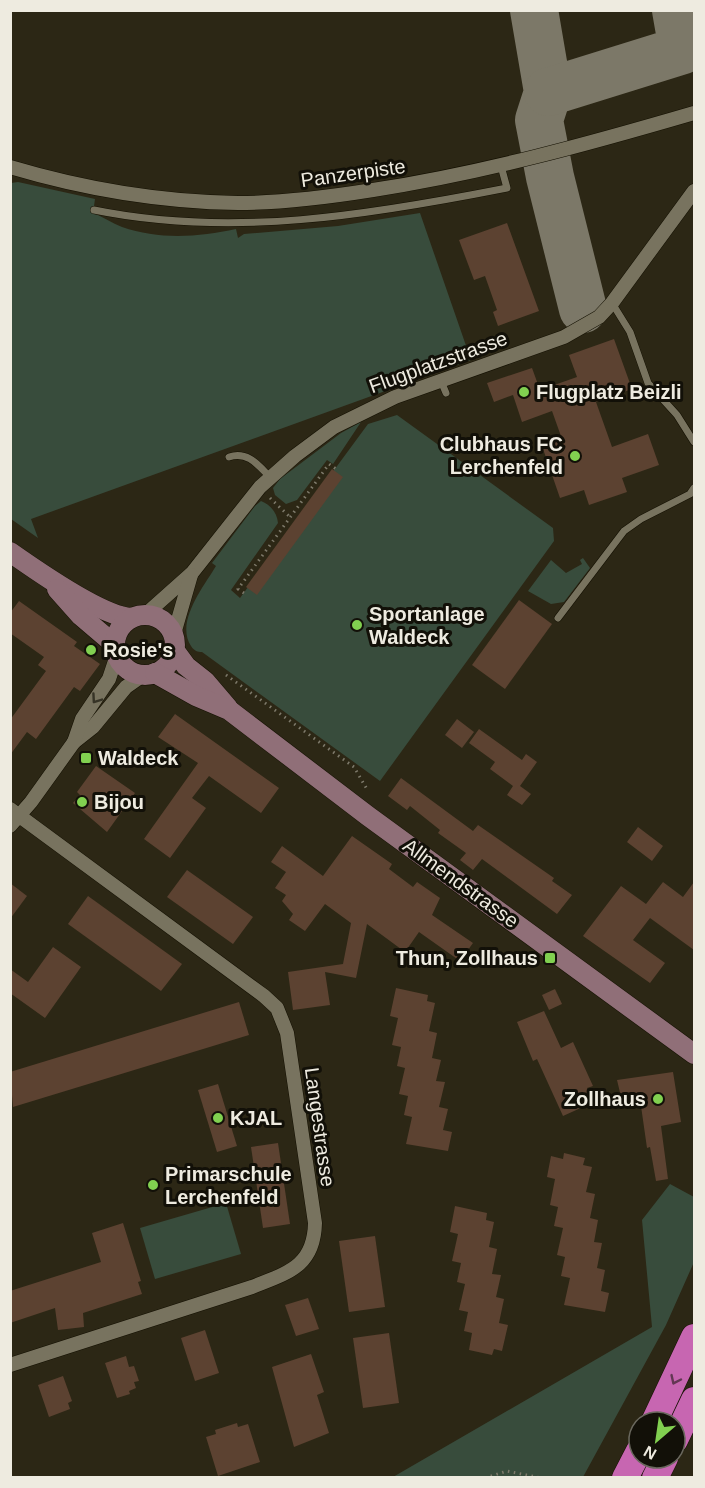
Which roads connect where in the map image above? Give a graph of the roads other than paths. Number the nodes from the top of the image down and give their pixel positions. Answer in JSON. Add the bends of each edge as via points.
{"nodes":[{"id":1,"x":694,"y":113,"type":"edge"},
{"id":2,"x":501,"y":166,"type":"junction"},
{"id":3,"x":10,"y":168,"type":"edge"},
{"id":4,"x":694,"y":191,"type":"edge"},
{"id":5,"x":94,"y":210,"type":"dead end"},
{"id":6,"x":612,"y":303,"type":"junction"},
{"id":7,"x":694,"y":442,"type":"edge"},
{"id":8,"x":229,"y":457,"type":"dead end"},
{"id":9,"x":265,"y":482,"type":"junction"},
{"id":10,"x":694,"y":488,"type":"edge"},
{"id":11,"x":10,"y":552,"type":"edge"},
{"id":12,"x":192,"y":573,"type":"junction"},
{"id":13,"x":49,"y":580,"type":"junction"},
{"id":14,"x":139,"y":616,"type":"junction"},
{"id":15,"x":558,"y":618,"type":"dead end"},
{"id":16,"x":175,"y":642,"type":"junction"},
{"id":17,"x":116,"y":650,"type":"junction"},
{"id":18,"x":149,"y":674,"type":"junction"},
{"id":19,"x":229,"y":710,"type":"junction"},
{"id":20,"x":74,"y":742,"type":"junction"},
{"id":21,"x":14,"y":817,"type":"edge"},
{"id":22,"x":694,"y":1054,"type":"edge"},
{"id":23,"x":694,"y":1337,"type":"edge"},
{"id":24,"x":10,"y":1365,"type":"edge"},
{"id":25,"x":694,"y":1400,"type":"edge"},
{"id":26,"x":660,"y":1410,"type":"edge"},
{"id":27,"x":687,"y":1415,"type":"edge"}],
"edges":[{"from":1,"to":2,"type":"street","name":"Panzerpiste"},
{"from":2,"to":3,"type":"street","name":"Panzerpiste","via":[[355,193],[240,203],[114,192]]},
{"from":2,"to":5,"type":"lane","via":[[507,188],[311,219],[255,224],[184,222]]},
{"from":4,"to":6,"type":"street","name":"Flugplatzstrasse"},
{"from":6,"to":7,"type":"lane","via":[[630,332],[648,383],[677,415]]},
{"from":6,"to":9,"type":"street","name":"Flugplatzstrasse","via":[[599,318],[564,337],[444,387],[347,419]]},
{"from":8,"to":9,"type":"lane","via":[[248,457]]},
{"from":9,"to":12,"type":"street","name":"Flugplatzstrasse"},
{"from":10,"to":15,"type":"lane","via":[[690,494],[624,531]]},
{"from":11,"to":13,"type":"main road"},
{"from":12,"to":14,"type":"street","name":"Flugplatzstrasse"},
{"from":12,"to":16,"type":"street","name":"Flugplatzstrasse"},
{"from":13,"to":14,"type":"main road","via":[[112,614]]},
{"from":13,"to":17,"type":"main road"},
{"from":14,"to":16,"type":"main road","via":[[164,622]]},
{"from":14,"to":17,"type":"main road","via":[[120,629]]},
{"from":16,"to":18,"type":"main road","via":[[167,666]]},
{"from":16,"to":19,"type":"main road","name":"Allmendstrasse","via":[[186,666],[205,681]]},
{"from":17,"to":18,"type":"main road","via":[[129,670]]},
{"from":17,"to":20,"type":"street","one_way":true,"via":[[109,679],[82,719]]},
{"from":18,"to":19,"type":"main road","name":"Allmendstrasse"},
{"from":18,"to":20,"type":"street","via":[[126,687],[93,727]]},
{"from":19,"to":22,"type":"main road","name":"Allmendstrasse"},
{"from":20,"to":21,"type":"street"},
{"from":21,"to":24,"type":"street","name":"Langestrasse","via":[[277,1008],[287,1033],[315,1223],[311,1250],[289,1272]]},
{"from":23,"to":26,"type":"highway","one_way":true},
{"from":25,"to":27,"type":"highway"}]}
